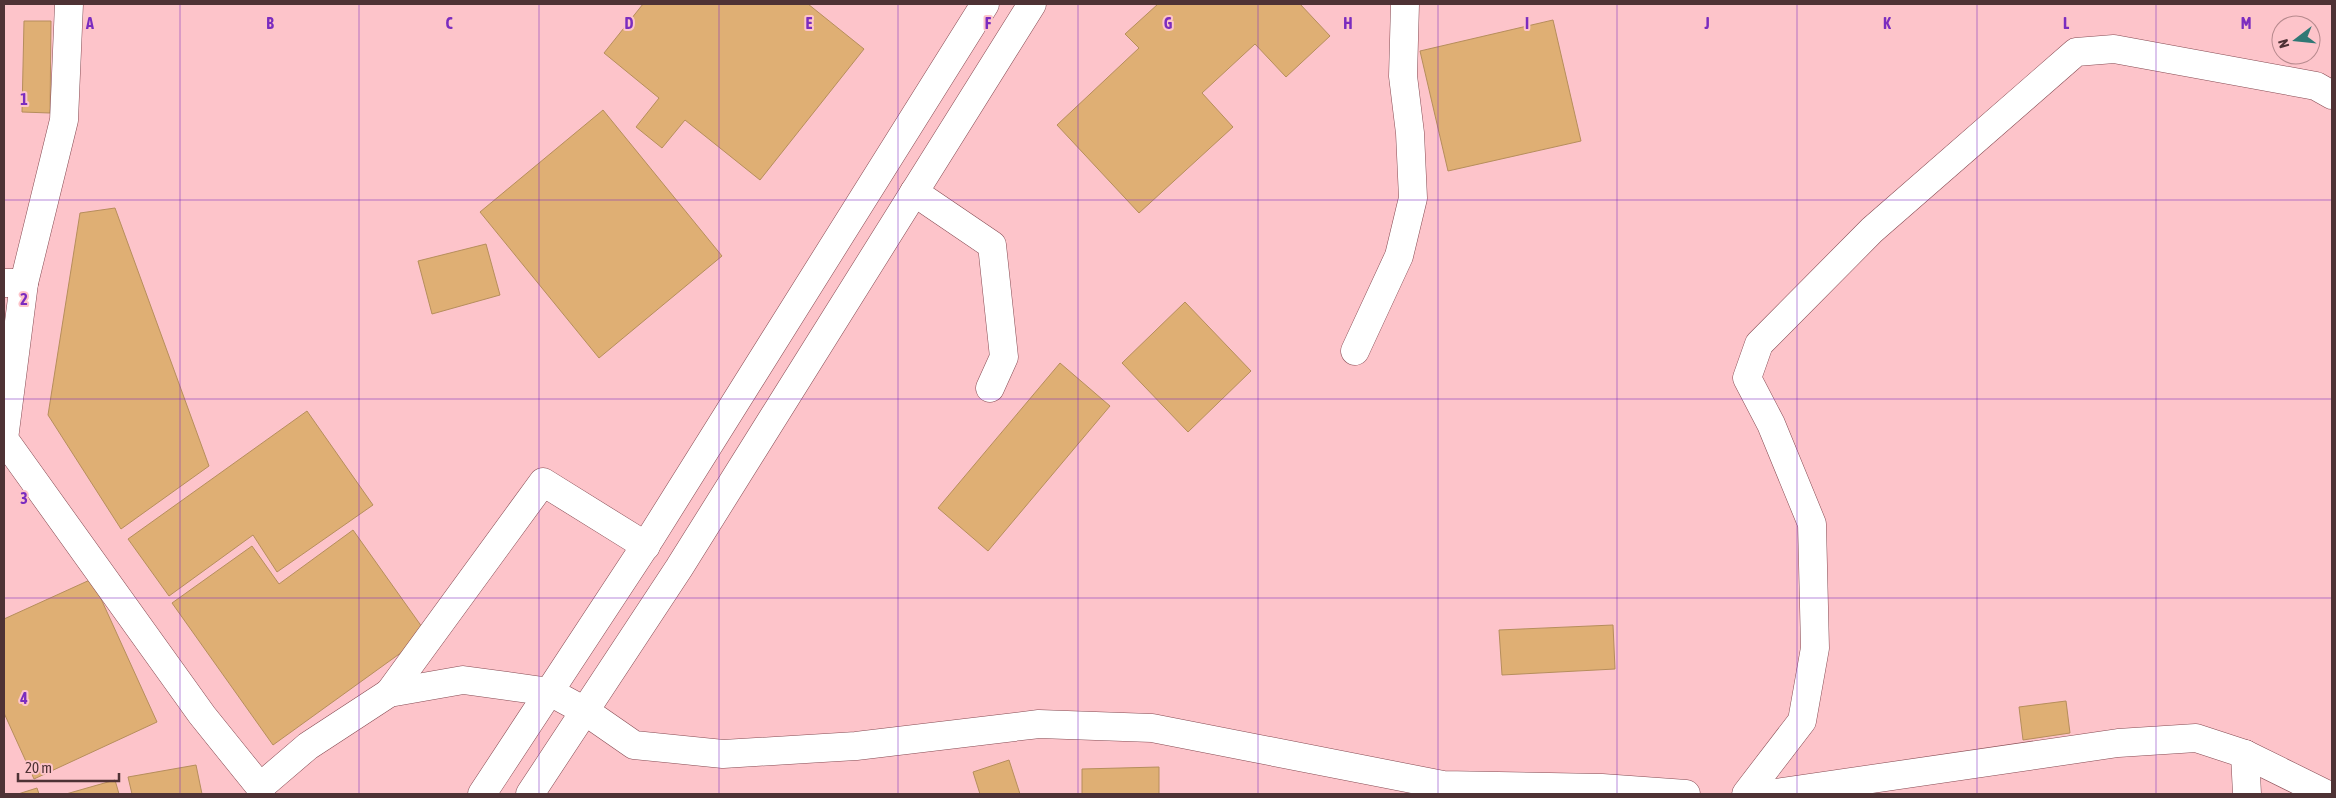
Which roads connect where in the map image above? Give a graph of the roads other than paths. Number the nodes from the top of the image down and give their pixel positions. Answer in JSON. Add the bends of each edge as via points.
{"nodes":[{"id":1,"x":69,"y":4,"type":"edge"},
{"id":2,"x":985,"y":4,"type":"edge"},
{"id":3,"x":1032,"y":4,"type":"edge"},
{"id":4,"x":1405,"y":4,"type":"edge"},
{"id":5,"x":932,"y":88,"type":"junction"},
{"id":6,"x":2332,"y":94,"type":"edge"},
{"id":7,"x":966,"y":110,"type":"junction"},
{"id":8,"x":914,"y":192,"type":"junction"},
{"id":9,"x":14,"y":283,"type":"edge"},
{"id":10,"x":1355,"y":351,"type":"dead end"},
{"id":11,"x":990,"y":388,"type":"dead end"},
{"id":12,"x":4,"y":439,"type":"edge"},
{"id":13,"x":646,"y":546,"type":"junction"},
{"id":14,"x":550,"y":692,"type":"junction"},
{"id":15,"x":389,"y":693,"type":"junction"},
{"id":16,"x":585,"y":711,"type":"junction"},
{"id":17,"x":2245,"y":754,"type":"junction"},
{"id":18,"x":259,"y":791,"type":"edge"},
{"id":19,"x":482,"y":794,"type":"edge"},
{"id":20,"x":530,"y":794,"type":"edge"},
{"id":21,"x":1686,"y":794,"type":"edge"},
{"id":22,"x":1746,"y":794,"type":"edge"},
{"id":23,"x":1769,"y":794,"type":"edge"},
{"id":24,"x":2247,"y":794,"type":"edge"},
{"id":25,"x":2326,"y":794,"type":"edge"}],
"edges":[{"from":1,"to":9,"type":"main road","via":[[64,120]]},
{"from":2,"to":5,"type":"main road"},
{"from":3,"to":7,"type":"main road"},
{"from":4,"to":10,"type":"main road","via":[[1403,76],[1413,198],[1399,256]]},
{"from":5,"to":7,"type":"main road"},
{"from":5,"to":13,"type":"main road"},
{"from":6,"to":22,"type":"main road","via":[[2316,86],[2114,49],[2076,52],[1872,230],[1759,344],[1748,378],[1771,424],[1812,524],[1815,648],[1802,721]]},
{"from":7,"to":8,"type":"main road"},
{"from":8,"to":11,"type":"main road","via":[[992,245],[1004,357]]},
{"from":8,"to":16,"type":"main road","via":[[679,568]]},
{"from":9,"to":12,"type":"main road"},
{"from":12,"to":18,"type":"main road"},
{"from":13,"to":14,"type":"main road"},
{"from":13,"to":15,"type":"main road","via":[[543,482]]},
{"from":14,"to":15,"type":"main road","via":[[463,680]]},
{"from":14,"to":16,"type":"main road"},
{"from":14,"to":19,"type":"main road"},
{"from":15,"to":18,"type":"main road","via":[[308,746]]},
{"from":16,"to":20,"type":"main road"},
{"from":16,"to":21,"type":"main road","via":[[634,745],[723,754],[856,746],[1039,724],[1152,728],[1444,785],[1602,788]]},
{"from":17,"to":23,"type":"main road","via":[[2196,738],[2118,743]]},
{"from":17,"to":24,"type":"main road"},
{"from":17,"to":25,"type":"main road"}]}
